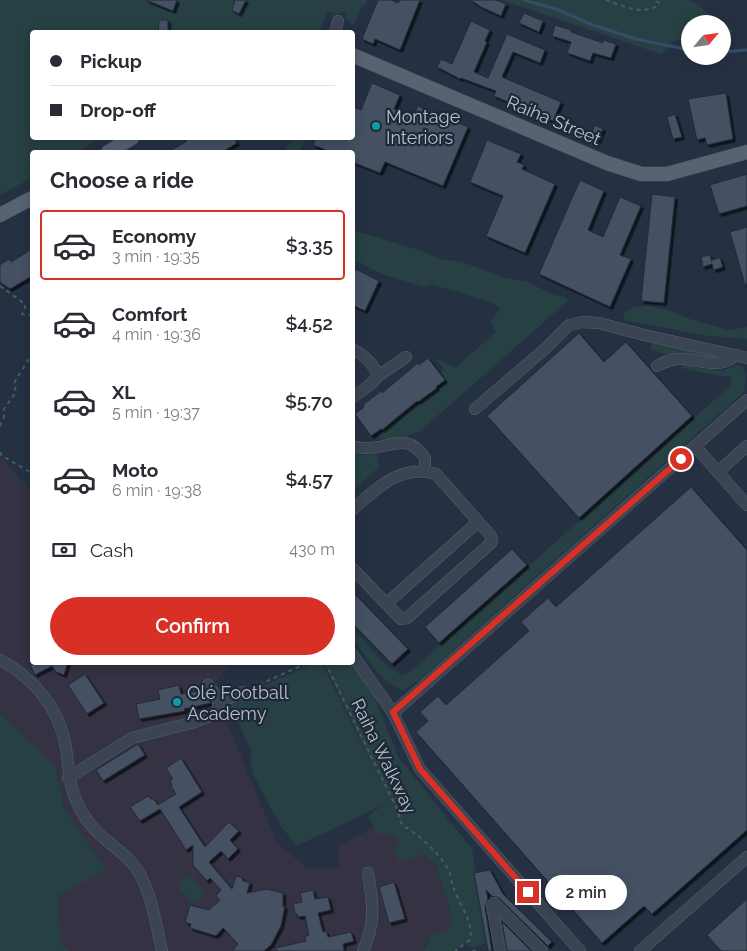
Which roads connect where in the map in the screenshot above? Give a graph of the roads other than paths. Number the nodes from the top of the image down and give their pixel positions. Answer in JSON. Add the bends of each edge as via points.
{"nodes":[{"id":1,"x":338,"y":20,"type":"dead end"},
{"id":2,"x":336,"y":30,"type":"edge"},
{"id":3,"x":355,"y":56,"type":"edge"},
{"id":4,"x":129,"y":140,"type":"edge"},
{"id":5,"x":114,"y":150,"type":"edge"},
{"id":6,"x":747,"y":152,"type":"edge"},
{"id":7,"x":30,"y":199,"type":"edge"},
{"id":8,"x":0,"y":215,"type":"edge"},
{"id":9,"x":356,"y":351,"type":"edge"},
{"id":10,"x":406,"y":357,"type":"dead end"},
{"id":11,"x":742,"y":357,"type":"edge"},
{"id":12,"x":657,"y":366,"type":"dead end"},
{"id":13,"x":378,"y":376,"type":"junction"},
{"id":14,"x":355,"y":396,"type":"edge"},
{"id":15,"x":747,"y":400,"type":"edge"},
{"id":16,"x":475,"y":409,"type":"dead end"},
{"id":17,"x":695,"y":446,"type":"junction"},
{"id":18,"x":747,"y":446,"type":"edge"},
{"id":19,"x":355,"y":447,"type":"edge"},
{"id":20,"x":425,"y":471,"type":"junction"},
{"id":21,"x":718,"y":472,"type":"junction"},
{"id":22,"x":747,"y":505,"type":"edge"},
{"id":23,"x":355,"y":508,"type":"edge"},
{"id":24,"x":478,"y":522,"type":"junction"},
{"id":25,"x":355,"y":571,"type":"edge"},
{"id":26,"x":386,"y":604,"type":"junction"},
{"id":27,"x":355,"y":658,"type":"edge"},
{"id":28,"x":0,"y":660,"type":"edge"},
{"id":29,"x":208,"y":684,"type":"dead end"},
{"id":30,"x":243,"y":692,"type":"road end"},
{"id":31,"x":218,"y":702,"type":"junction"},
{"id":32,"x":393,"y":712,"type":"junction"},
{"id":33,"x":68,"y":778,"type":"junction"},
{"id":34,"x":747,"y":857,"type":"edge"},
{"id":35,"x":368,"y":873,"type":"dead end"},
{"id":36,"x":162,"y":951,"type":"edge"},
{"id":37,"x":363,"y":951,"type":"edge"},
{"id":38,"x":500,"y":951,"type":"edge"},
{"id":39,"x":542,"y":951,"type":"edge"},
{"id":40,"x":580,"y":951,"type":"edge"},
{"id":41,"x":640,"y":951,"type":"edge"}],
"edges":[{"from":1,"to":2,"type":"street"},
{"from":3,"to":6,"type":"main road","name":"Raiha Street","via":[[641,174],[677,172]]},
{"from":4,"to":5,"type":"main road"},
{"from":7,"to":8,"type":"main road"},
{"from":9,"to":13,"type":"street"},
{"from":10,"to":13,"type":"street"},
{"from":11,"to":12,"type":"street","via":[[720,364],[680,359]]},
{"from":11,"to":16,"type":"street","via":[[599,323],[576,323],[569,325]]},
{"from":13,"to":14,"type":"street"},
{"from":15,"to":17,"type":"street"},
{"from":17,"to":21,"type":"street"},
{"from":17,"to":32,"type":"street"},
{"from":18,"to":21,"type":"street"},
{"from":19,"to":20,"type":"street","via":[[365,449],[409,443],[425,458]]},
{"from":20,"to":23,"type":"street","via":[[388,480]]},
{"from":20,"to":24,"type":"street","via":[[436,474]]},
{"from":21,"to":22,"type":"street"},
{"from":24,"to":26,"type":"street"},
{"from":24,"to":26,"type":"street","via":[[491,536],[491,544],[407,618],[401,619]]},
{"from":25,"to":26,"type":"street"},
{"from":27,"to":32,"type":"street"},
{"from":28,"to":33,"type":"street","via":[[26,676],[53,710],[63,735]]},
{"from":29,"to":31,"type":"street"},
{"from":30,"to":31,"type":"street"},
{"from":31,"to":33,"type":"street","via":[[216,714],[132,738]]},
{"from":32,"to":40,"type":"street","via":[[420,769]]},
{"from":33,"to":36,"type":"street","via":[[89,824],[138,869]]},
{"from":34,"to":41,"type":"street"},
{"from":35,"to":37,"type":"street","via":[[373,916]]},
{"from":38,"to":39,"type":"street","via":[[494,903]]}]}
